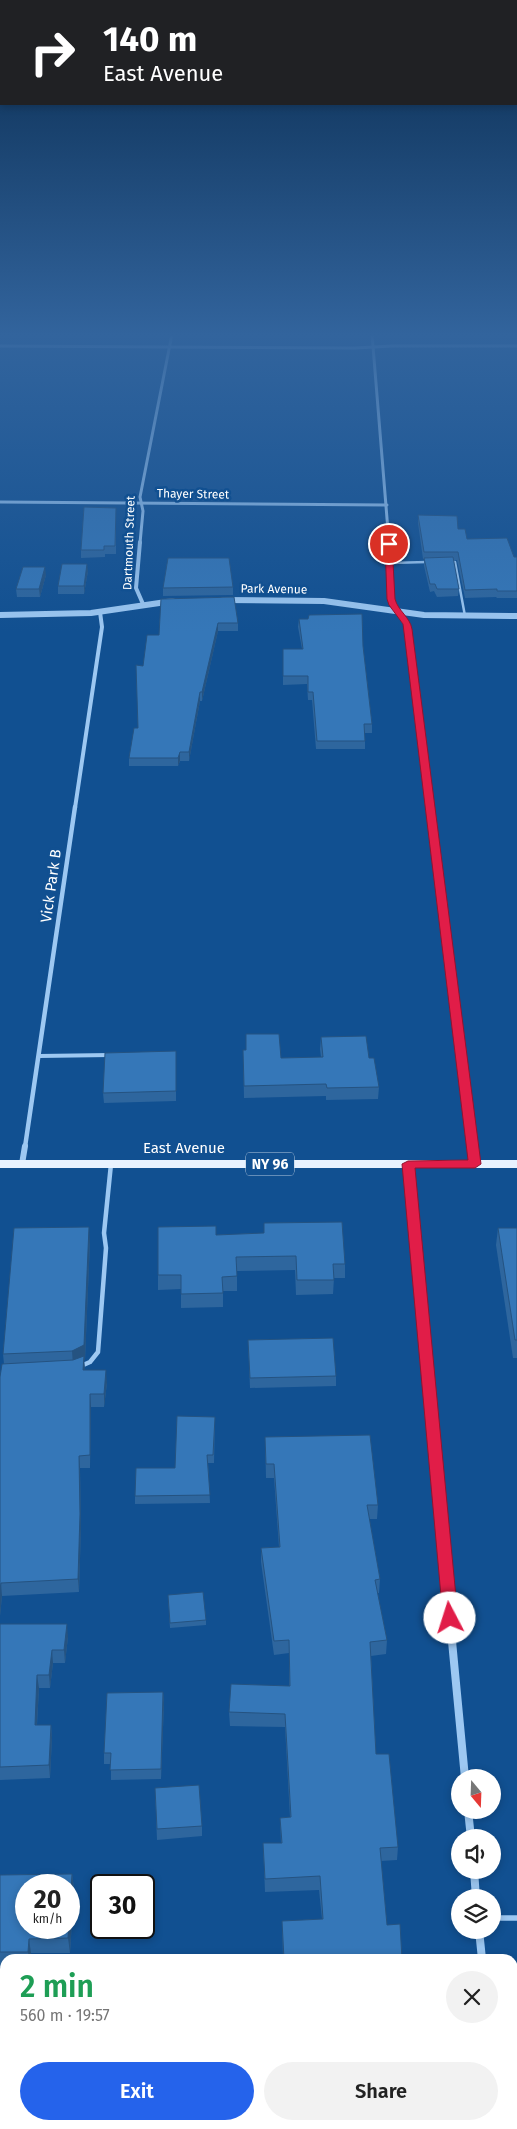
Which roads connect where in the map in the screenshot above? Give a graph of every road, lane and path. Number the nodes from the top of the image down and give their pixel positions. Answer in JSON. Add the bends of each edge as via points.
{"nodes":[{"id":1,"x":152,"y":433,"type":"edge"},
{"id":2,"x":381,"y":433,"type":"edge"},
{"id":3,"x":0,"y":502,"type":"edge"},
{"id":4,"x":141,"y":503,"type":"junction"},
{"id":5,"x":387,"y":505,"type":"junction"},
{"id":6,"x":435,"y":562,"type":"edge"},
{"id":7,"x":445,"y":562,"type":"edge"},
{"id":8,"x":390,"y":563,"type":"junction"},
{"id":9,"x":183,"y":600,"type":"edge"},
{"id":10,"x":215,"y":600,"type":"edge"},
{"id":11,"x":142,"y":604,"type":"junction"},
{"id":12,"x":100,"y":612,"type":"junction"},
{"id":13,"x":398,"y":612,"type":"junction"},
{"id":14,"x":0,"y":615,"type":"edge"},
{"id":15,"x":465,"y":616,"type":"junction"},
{"id":16,"x":517,"y":616,"type":"edge"},
{"id":17,"x":120,"y":1055,"type":"edge"},
{"id":18,"x":39,"y":1056,"type":"junction"},
{"id":19,"x":0,"y":1164,"type":"edge"},
{"id":20,"x":22,"y":1164,"type":"junction"},
{"id":21,"x":111,"y":1164,"type":"junction"},
{"id":22,"x":408,"y":1164,"type":"junction"},
{"id":23,"x":475,"y":1164,"type":"junction"},
{"id":24,"x":517,"y":1164,"type":"edge"},
{"id":25,"x":74,"y":1369,"type":"edge"},
{"id":26,"x":464,"y":1769,"type":"edge"},
{"id":27,"x":501,"y":1918,"type":"edge"},
{"id":28,"x":517,"y":1918,"type":"edge"},
{"id":29,"x":480,"y":1939,"type":"edge"},
{"id":30,"x":481,"y":1954,"type":"edge"}],
"edges":[{"from":1,"to":4,"type":"street","name":"Dartmouth Street"},
{"from":2,"to":5,"type":"street"},
{"from":3,"to":4,"type":"street","name":"Thayer Street"},
{"from":4,"to":5,"type":"street","name":"Thayer Street"},
{"from":4,"to":11,"type":"street","name":"Dartmouth Street","via":[[136,588]]},
{"from":5,"to":8,"type":"street"},
{"from":6,"to":8,"type":"lane"},
{"from":7,"to":15,"type":"lane","via":[[455,562]]},
{"from":8,"to":13,"type":"street","via":[[391,599]]},
{"from":9,"to":11,"type":"street"},
{"from":10,"to":13,"type":"street","name":"Park Avenue","via":[[335,602]]},
{"from":11,"to":12,"type":"street"},
{"from":12,"to":14,"type":"street"},
{"from":12,"to":18,"type":"street","name":"Vick Park B","via":[[102,627]]},
{"from":13,"to":15,"type":"street","name":"Park Avenue"},
{"from":13,"to":23,"type":"street","via":[[408,629]]},
{"from":15,"to":16,"type":"street","name":"Park Avenue"},
{"from":17,"to":18,"type":"lane"},
{"from":18,"to":20,"type":"street","name":"Vick Park B"},
{"from":19,"to":20,"type":"main road","name":"East Avenue","number":"NY 96"},
{"from":20,"to":21,"type":"main road","name":"East Avenue","number":"NY 96"},
{"from":21,"to":22,"type":"main road","name":"East Avenue","number":"NY 96"},
{"from":21,"to":25,"type":"lane","via":[[98,1352],[90,1362]]},
{"from":22,"to":23,"type":"main road","name":"East Avenue","number":"NY 96"},
{"from":22,"to":26,"type":"street"},
{"from":23,"to":24,"type":"main road","name":"East Avenue","number":"NY 96"},
{"from":27,"to":28,"type":"lane"},
{"from":29,"to":30,"type":"street"}]}
